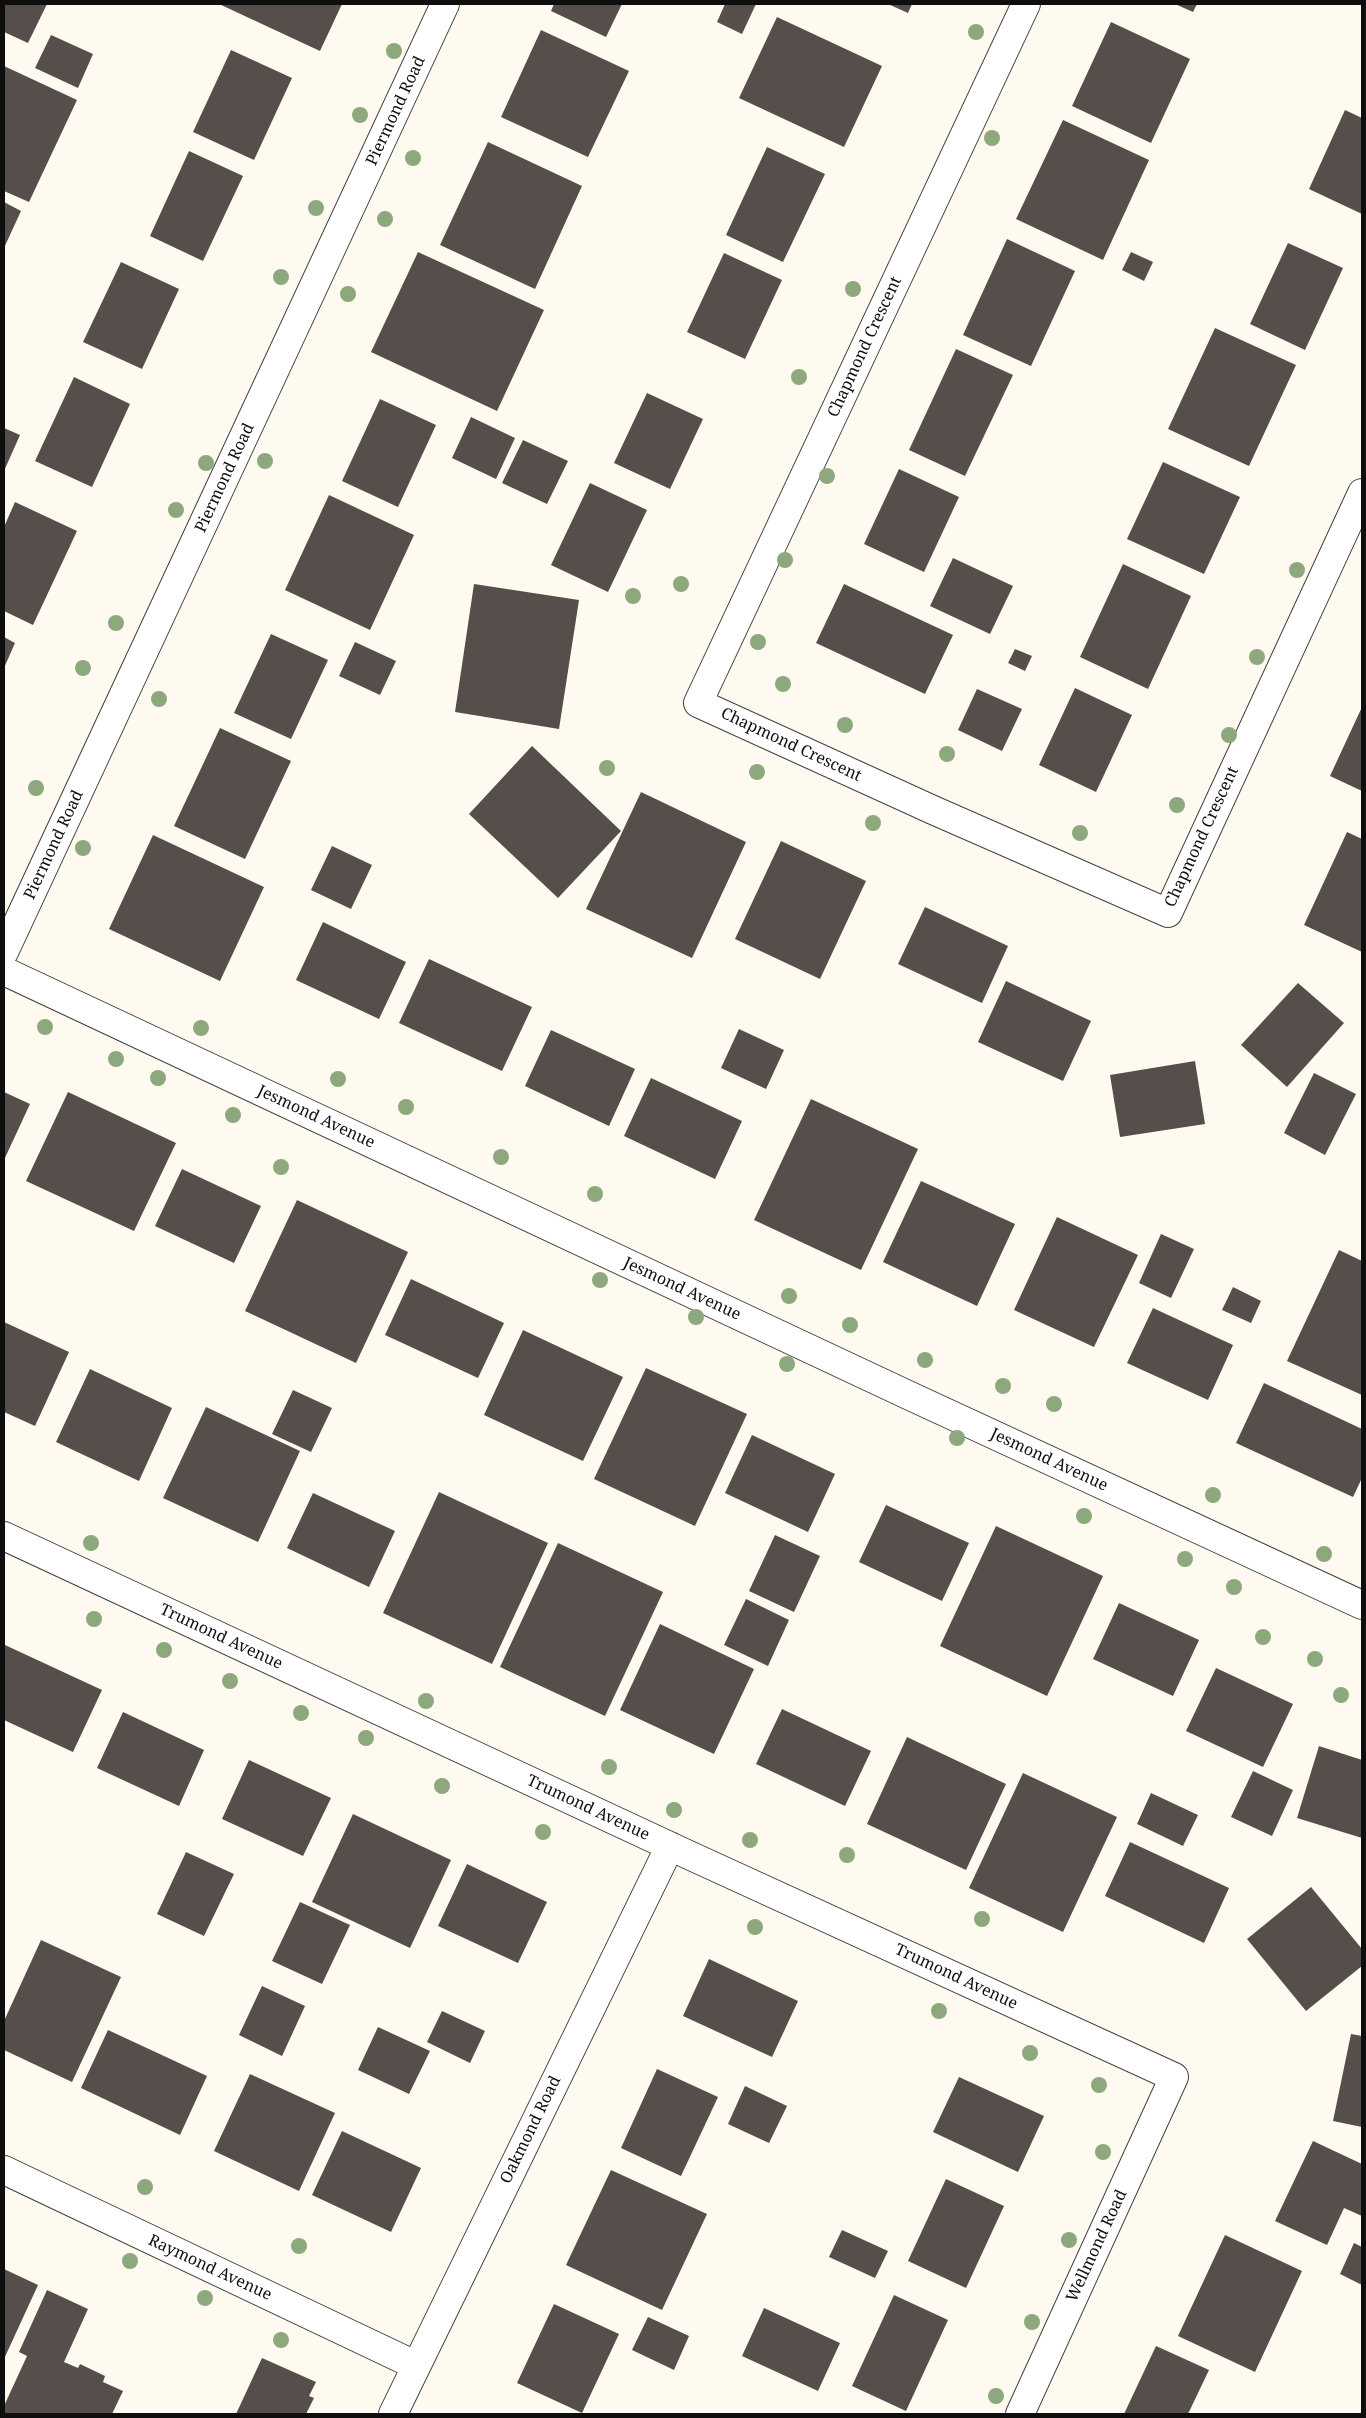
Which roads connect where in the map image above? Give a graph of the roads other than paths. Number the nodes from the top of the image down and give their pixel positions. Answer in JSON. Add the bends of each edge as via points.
{"nodes":[{"id":1,"x":445,"y":4,"type":"edge"},
{"id":2,"x":1026,"y":4,"type":"edge"},
{"id":3,"x":1362,"y":493,"type":"edge"},
{"id":4,"x":4,"y":952,"type":"edge"},
{"id":5,"x":4,"y":971,"type":"edge"},
{"id":6,"x":4,"y":1536,"type":"edge"},
{"id":7,"x":1362,"y":1605,"type":"edge"},
{"id":8,"x":670,"y":1846,"type":"junction"},
{"id":9,"x":1174,"y":2077,"type":"joint"},
{"id":10,"x":4,"y":2170,"type":"edge"},
{"id":11,"x":415,"y":2365,"type":"junction"},
{"id":12,"x":393,"y":2414,"type":"edge"},
{"id":13,"x":1020,"y":2414,"type":"edge"}],
"edges":[{"from":1,"to":4,"type":"street","name":"Piermond Road"},
{"from":2,"to":3,"type":"street","name":"Chapmond Crescent","via":[[698,703],[1168,913]]},
{"from":5,"to":7,"type":"street","name":"Jesmond Avenue"},
{"from":6,"to":8,"type":"street","name":"Trumond Avenue"},
{"from":8,"to":9,"type":"street","name":"Trumond Avenue"},
{"from":8,"to":11,"type":"street","name":"Oakmond Road"},
{"from":9,"to":13,"type":"street","name":"Wellmond Road"},
{"from":10,"to":11,"type":"street","name":"Raymond Avenue"},
{"from":11,"to":12,"type":"street","name":"Oakmond Road"}]}
